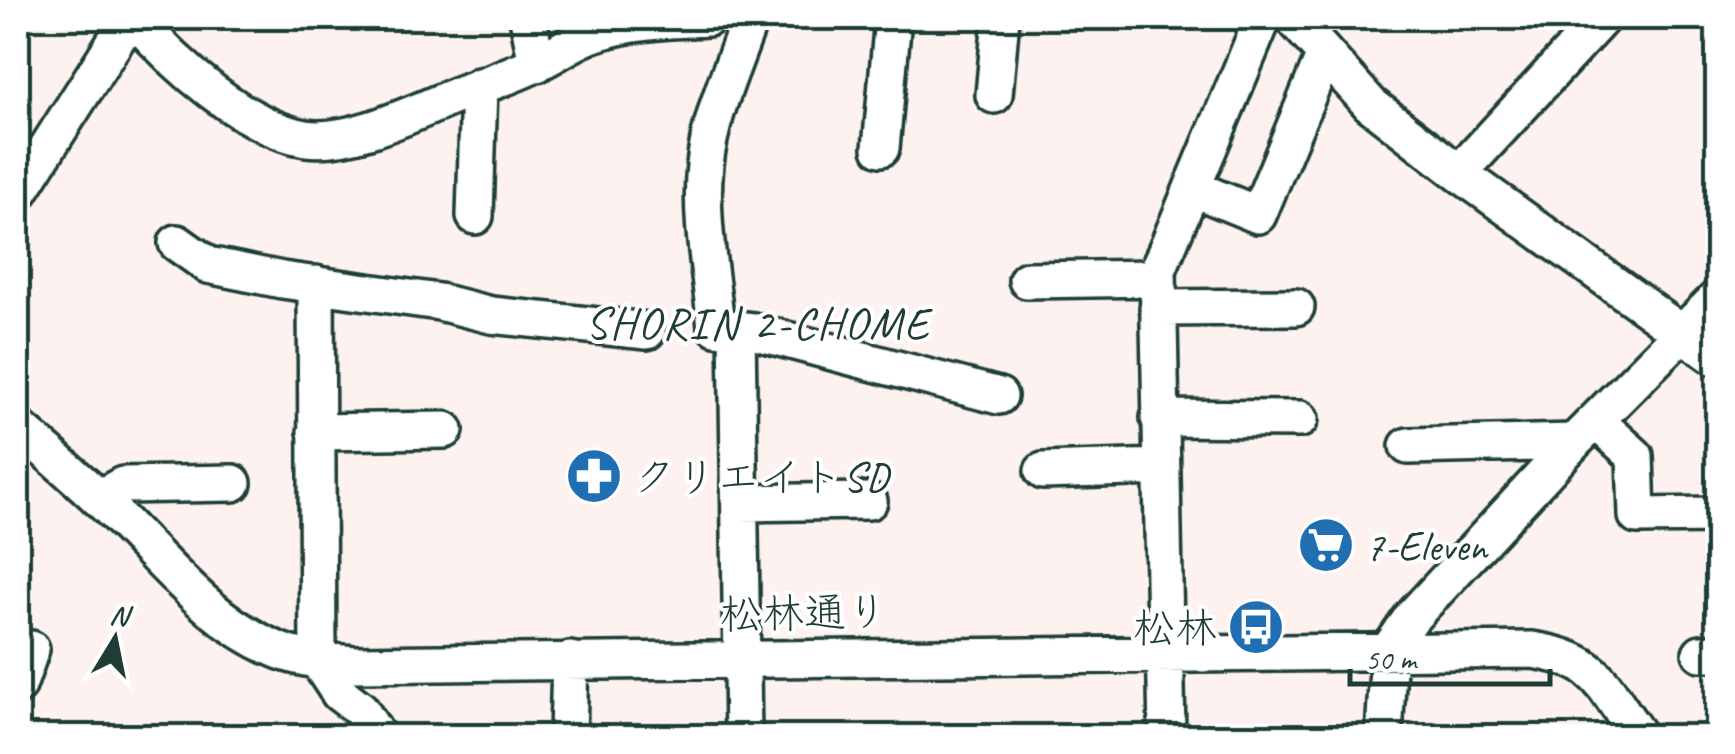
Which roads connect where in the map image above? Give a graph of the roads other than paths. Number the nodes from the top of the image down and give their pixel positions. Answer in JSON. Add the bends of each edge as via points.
{"nodes":[{"id":1,"x":132,"y":18,"type":"edge"},
{"id":2,"x":528,"y":18,"type":"edge"},
{"id":3,"x":708,"y":18,"type":"edge"},
{"id":4,"x":750,"y":18,"type":"edge"},
{"id":5,"x":892,"y":18,"type":"edge"},
{"id":6,"x":1001,"y":18,"type":"edge"},
{"id":7,"x":1264,"y":18,"type":"edge"},
{"id":8,"x":1293,"y":18,"type":"edge"},
{"id":9,"x":1602,"y":18,"type":"edge"},
{"id":10,"x":1325,"y":54,"type":"junction"},
{"id":11,"x":537,"y":64,"type":"junction"},
{"id":12,"x":479,"y":86,"type":"junction"},
{"id":13,"x":994,"y":95,"type":"dead end"},
{"id":14,"x":881,"y":148,"type":"dead end"},
{"id":15,"x":1458,"y":172,"type":"junction"},
{"id":16,"x":1192,"y":188,"type":"junction"},
{"id":17,"x":18,"y":194,"type":"edge"},
{"id":18,"x":475,"y":216,"type":"dead end"},
{"id":19,"x":177,"y":243,"type":"dead end"},
{"id":20,"x":1027,"y":280,"type":"dead end"},
{"id":21,"x":316,"y":284,"type":"junction"},
{"id":22,"x":1157,"y":293,"type":"junction"},
{"id":23,"x":1718,"y":297,"type":"edge"},
{"id":24,"x":1296,"y":307,"type":"dead end"},
{"id":25,"x":736,"y":328,"type":"junction"},
{"id":26,"x":647,"y":331,"type":"dead end"},
{"id":27,"x":1682,"y":335,"type":"junction"},
{"id":28,"x":1718,"y":359,"type":"edge"},
{"id":29,"x":999,"y":396,"type":"dead end"},
{"id":30,"x":1159,"y":418,"type":"junction"},
{"id":31,"x":1300,"y":418,"type":"dead end"},
{"id":32,"x":18,"y":427,"type":"edge"},
{"id":33,"x":445,"y":430,"type":"dead end"},
{"id":34,"x":1585,"y":431,"type":"junction"},
{"id":35,"x":316,"y":432,"type":"junction"},
{"id":36,"x":1408,"y":447,"type":"dead end"},
{"id":37,"x":1160,"y":468,"type":"junction"},
{"id":38,"x":1044,"y":471,"type":"dead end"},
{"id":39,"x":233,"y":483,"type":"dead end"},
{"id":40,"x":99,"y":498,"type":"junction"},
{"id":41,"x":870,"y":501,"type":"dead end"},
{"id":42,"x":740,"y":503,"type":"junction"},
{"id":43,"x":1718,"y":515,"type":"edge"},
{"id":44,"x":30,"y":648,"type":"dead end"},
{"id":45,"x":1389,"y":650,"type":"junction"},
{"id":46,"x":1163,"y":653,"type":"junction"},
{"id":47,"x":742,"y":658,"type":"junction"},
{"id":48,"x":570,"y":660,"type":"junction"},
{"id":49,"x":318,"y":661,"type":"junction"},
{"id":50,"x":18,"y":686,"type":"edge"},
{"id":51,"x":377,"y":736,"type":"edge"},
{"id":52,"x":568,"y":736,"type":"edge"},
{"id":53,"x":743,"y":736,"type":"edge"},
{"id":54,"x":1167,"y":736,"type":"edge"},
{"id":55,"x":1384,"y":736,"type":"edge"},
{"id":56,"x":1639,"y":736,"type":"edge"}],
"edges":[{"from":1,"to":12,"type":"street","via":[[216,94],[306,138],[335,138]]},
{"from":1,"to":17,"type":"street"},
{"from":2,"to":11,"type":"street"},
{"from":3,"to":11,"type":"street","via":[[599,32]]},
{"from":4,"to":25,"type":"street","via":[[713,126],[703,197],[716,327]]},
{"from":5,"to":14,"type":"street"},
{"from":6,"to":13,"type":"street"},
{"from":7,"to":16,"type":"street"},
{"from":8,"to":10,"type":"street"},
{"from":9,"to":15,"type":"street"},
{"from":10,"to":15,"type":"street","via":[[1370,104]]},
{"from":10,"to":16,"type":"street","via":[[1258,215]]},
{"from":11,"to":12,"type":"street"},
{"from":12,"to":18,"type":"street"},
{"from":15,"to":27,"type":"street"},
{"from":16,"to":22,"type":"street","via":[[1158,270]]},
{"from":19,"to":21,"type":"street","via":[[208,265]]},
{"from":20,"to":22,"type":"street"},
{"from":21,"to":26,"type":"street","via":[[491,315]]},
{"from":21,"to":35,"type":"street"},
{"from":22,"to":24,"type":"street"},
{"from":22,"to":30,"type":"street"},
{"from":23,"to":27,"type":"street"},
{"from":25,"to":29,"type":"street"},
{"from":25,"to":42,"type":"street"},
{"from":27,"to":28,"type":"street"},
{"from":27,"to":34,"type":"street"},
{"from":30,"to":31,"type":"street"},
{"from":30,"to":37,"type":"street"},
{"from":32,"to":40,"type":"street","name":"松林通り"},
{"from":33,"to":35,"type":"street"},
{"from":34,"to":36,"type":"street"},
{"from":34,"to":43,"type":"street","via":[[1634,456],[1636,516]]},
{"from":34,"to":45,"type":"street"},
{"from":35,"to":49,"type":"street"},
{"from":37,"to":38,"type":"street"},
{"from":37,"to":46,"type":"street"},
{"from":39,"to":40,"type":"street","via":[[123,485]]},
{"from":40,"to":49,"type":"street","name":"松林通り","via":[[210,608],[280,651]]},
{"from":41,"to":42,"type":"street"},
{"from":42,"to":47,"type":"street"},
{"from":44,"to":50,"type":"street"},
{"from":45,"to":46,"type":"street","name":"松林通り"},
{"from":45,"to":55,"type":"street"},
{"from":45,"to":56,"type":"street","name":"松林通り","via":[[1561,654],[1606,686]]},
{"from":46,"to":47,"type":"street","name":"松林通り"},
{"from":46,"to":54,"type":"street"},
{"from":47,"to":48,"type":"street","name":"松林通り"},
{"from":47,"to":53,"type":"street"},
{"from":48,"to":49,"type":"street","name":"松林通り"},
{"from":48,"to":52,"type":"street"},
{"from":49,"to":51,"type":"street"}]}
